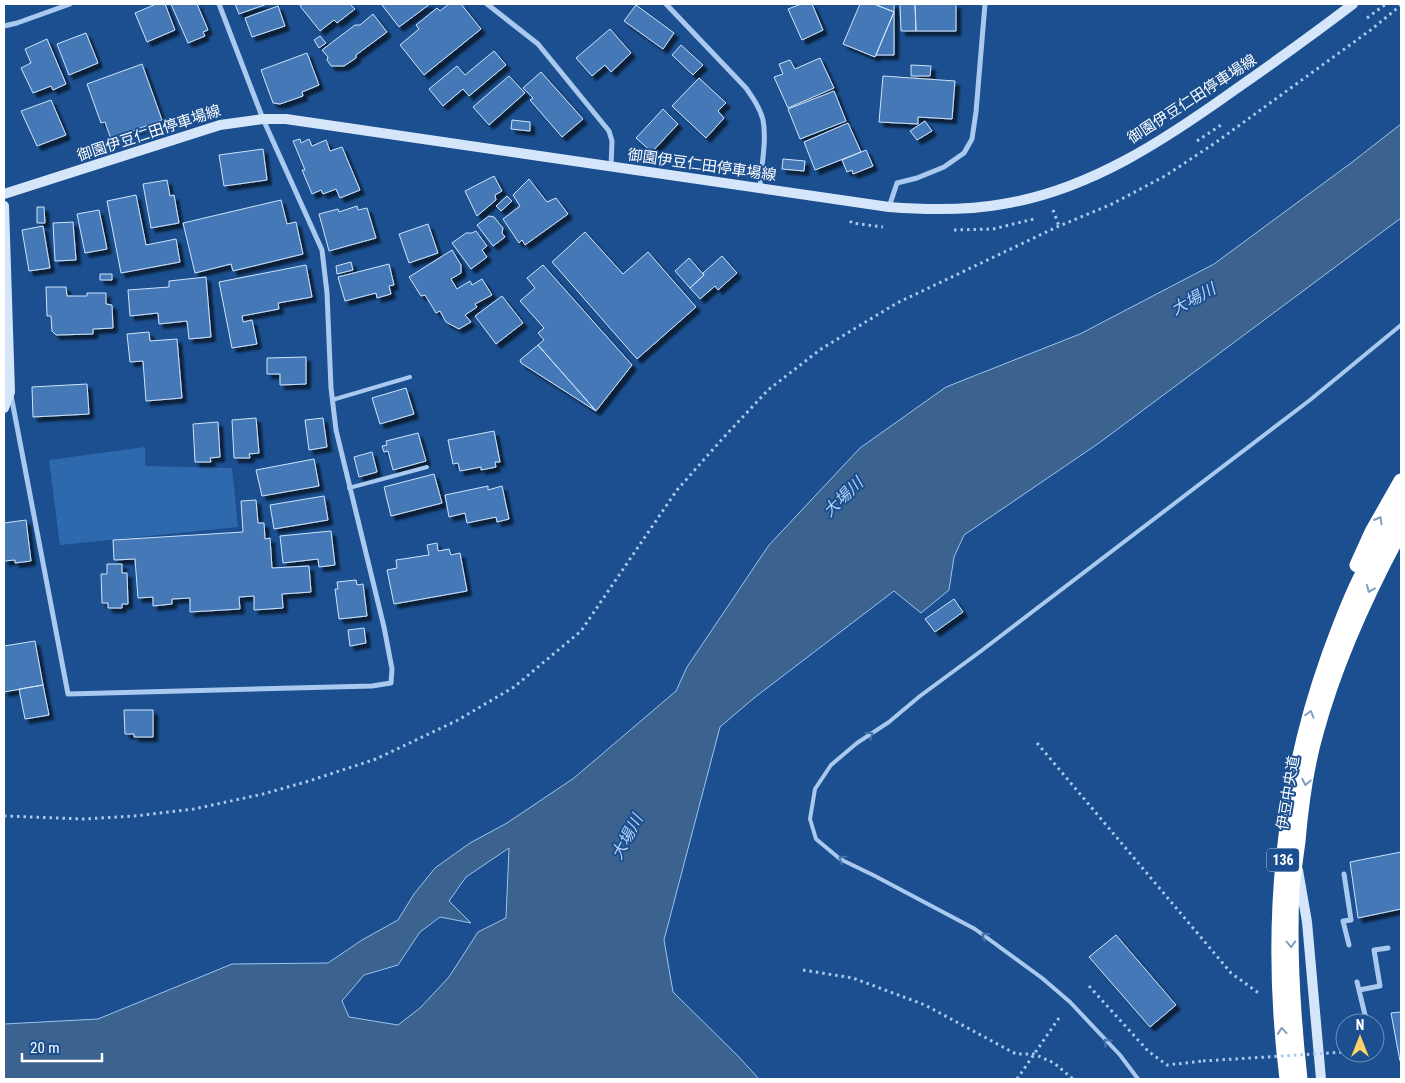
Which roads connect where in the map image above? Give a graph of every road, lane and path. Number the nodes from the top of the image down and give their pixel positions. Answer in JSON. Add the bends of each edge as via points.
{"nodes":[{"id":1,"x":70,"y":4,"type":"edge"},
{"id":2,"x":219,"y":4,"type":"edge"},
{"id":3,"x":487,"y":4,"type":"edge"},
{"id":4,"x":666,"y":4,"type":"edge"},
{"id":5,"x":985,"y":4,"type":"edge"},
{"id":6,"x":1353,"y":4,"type":"edge"},
{"id":7,"x":1401,"y":5,"type":"edge"},
{"id":8,"x":4,"y":26,"type":"edge"},
{"id":9,"x":263,"y":119,"type":"junction"},
{"id":10,"x":611,"y":167,"type":"junction"},
{"id":11,"x":760,"y":189,"type":"junction"},
{"id":12,"x":4,"y":194,"type":"edge"},
{"id":13,"x":4,"y":206,"type":"edge"},
{"id":14,"x":889,"y":207,"type":"junction"},
{"id":15,"x":1054,"y":213,"type":"dead end"},
{"id":16,"x":1059,"y":226,"type":"junction"},
{"id":17,"x":1401,"y":325,"type":"edge"},
{"id":18,"x":410,"y":377,"type":"dead end"},
{"id":19,"x":10,"y":392,"type":"junction"},
{"id":20,"x":332,"y":400,"type":"junction"},
{"id":21,"x":4,"y":408,"type":"edge"},
{"id":22,"x":427,"y":467,"type":"dead end"},
{"id":23,"x":1401,"y":481,"type":"edge"},
{"id":24,"x":349,"y":488,"type":"junction"},
{"id":25,"x":1401,"y":506,"type":"edge"},
{"id":26,"x":1401,"y":530,"type":"edge"},
{"id":27,"x":1338,"y":631,"type":"junction"},
{"id":28,"x":1037,"y":743,"type":"dead end"},
{"id":29,"x":4,"y":816,"type":"edge"},
{"id":30,"x":1296,"y":856,"type":"junction"},
{"id":31,"x":1344,"y":874,"type":"dead end"},
{"id":32,"x":1348,"y":945,"type":"dead end"},
{"id":33,"x":1388,"y":948,"type":"dead end"},
{"id":34,"x":803,"y":970,"type":"dead end"},
{"id":35,"x":1357,"y":982,"type":"dead end"},
{"id":36,"x":1089,"y":986,"type":"dead end"},
{"id":37,"x":1359,"y":990,"type":"junction"},
{"id":38,"x":1070,"y":1002,"type":"junction"},
{"id":39,"x":1281,"y":1010,"type":"junction"},
{"id":40,"x":1364,"y":1013,"type":"edge"},
{"id":41,"x":1335,"y":1053,"type":"edge"},
{"id":42,"x":1034,"y":1054,"type":"junction"},
{"id":43,"x":1017,"y":1079,"type":"edge"},
{"id":44,"x":1073,"y":1079,"type":"edge"},
{"id":45,"x":1138,"y":1079,"type":"edge"},
{"id":46,"x":1286,"y":1079,"type":"edge"},
{"id":47,"x":1300,"y":1079,"type":"edge"},
{"id":48,"x":1321,"y":1079,"type":"edge"}],
"edges":[{"from":1,"to":8,"type":"street"},
{"from":2,"to":9,"type":"street"},
{"from":3,"to":10,"type":"street","via":[[538,44],[609,130]]},
{"from":4,"to":11,"type":"street","via":[[746,88],[756,103],[763,120],[764,139]]},
{"from":5,"to":14,"type":"street","via":[[972,139],[964,153],[944,167],[897,183]]},
{"from":6,"to":14,"type":"main road","name":"御園伊豆仁田停車場線","via":[[1188,123],[1093,176],[1048,194],[1004,204],[963,209]]},
{"from":7,"to":16,"type":"path","via":[[1207,149],[1112,204]]},
{"from":9,"to":10,"type":"main road","name":"御園伊豆仁田停車場線","via":[[296,120]]},
{"from":9,"to":12,"type":"main road","name":"御園伊豆仁田停車場線","via":[[220,125]]},
{"from":9,"to":20,"type":"street","via":[[322,250]]},
{"from":10,"to":11,"type":"main road","name":"御園伊豆仁田停車場線"},
{"from":11,"to":14,"type":"main road","name":"御園伊豆仁田停車場線"},
{"from":13,"to":19,"type":"main road"},
{"from":15,"to":16,"type":"path"},
{"from":16,"to":29,"type":"path","via":[[897,303],[821,349],[768,390],[677,490],[582,631],[514,687],[458,720],[376,759],[309,782],[194,809],[84,819]]},
{"from":38,"to":17,"type":"lane","one_way":true,"via":[[975,929],[840,859],[816,839],[810,819],[815,789],[831,765],[857,743],[889,722],[1310,400]]},
{"from":18,"to":20,"type":"lane"},
{"from":19,"to":21,"type":"main road"},
{"from":19,"to":24,"type":"street","via":[[68,694],[391,683],[392,669],[384,628]]},
{"from":20,"to":24,"type":"street"},
{"from":22,"to":24,"type":"lane"},
{"from":27,"to":23,"type":"highway","one_way":true,"via":[[1352,576]]},
{"from":25,"to":27,"type":"highway","number":"136","via":[[1361,576]]},
{"from":26,"to":30,"type":"highway","name":"伊豆中央道","number":"136","one_way":true,"via":[[1374,580],[1330,688],[1314,743],[1301,807]]},
{"from":39,"to":27,"type":"highway","name":"伊豆中央道","number":"136","one_way":true,"via":[[1279,903],[1285,834],[1304,735]]},
{"from":28,"to":39,"type":"path","via":[[1231,973]]},
{"from":30,"to":47,"type":"highway","name":"伊豆中央道","number":"136","one_way":true,"via":[[1291,934]]},
{"from":30,"to":48,"type":"main road","via":[[1307,922]]},
{"from":31,"to":32,"type":"street","via":[[1351,920],[1343,921]]},
{"from":33,"to":37,"type":"street","via":[[1374,950],[1380,986]]},
{"from":34,"to":42,"type":"path","via":[[853,978],[925,1005],[1016,1054]]},
{"from":35,"to":37,"type":"street"},
{"from":36,"to":41,"type":"path","bridge":true,"via":[[1148,1051],[1167,1064]]},
{"from":37,"to":40,"type":"street"},
{"from":38,"to":42,"type":"path"},
{"from":45,"to":38,"type":"lane","one_way":true},
{"from":46,"to":39,"type":"highway","name":"伊豆中央道","number":"136","one_way":true},
{"from":42,"to":43,"type":"path"},
{"from":42,"to":44,"type":"path","via":[[1054,1063]]}]}
